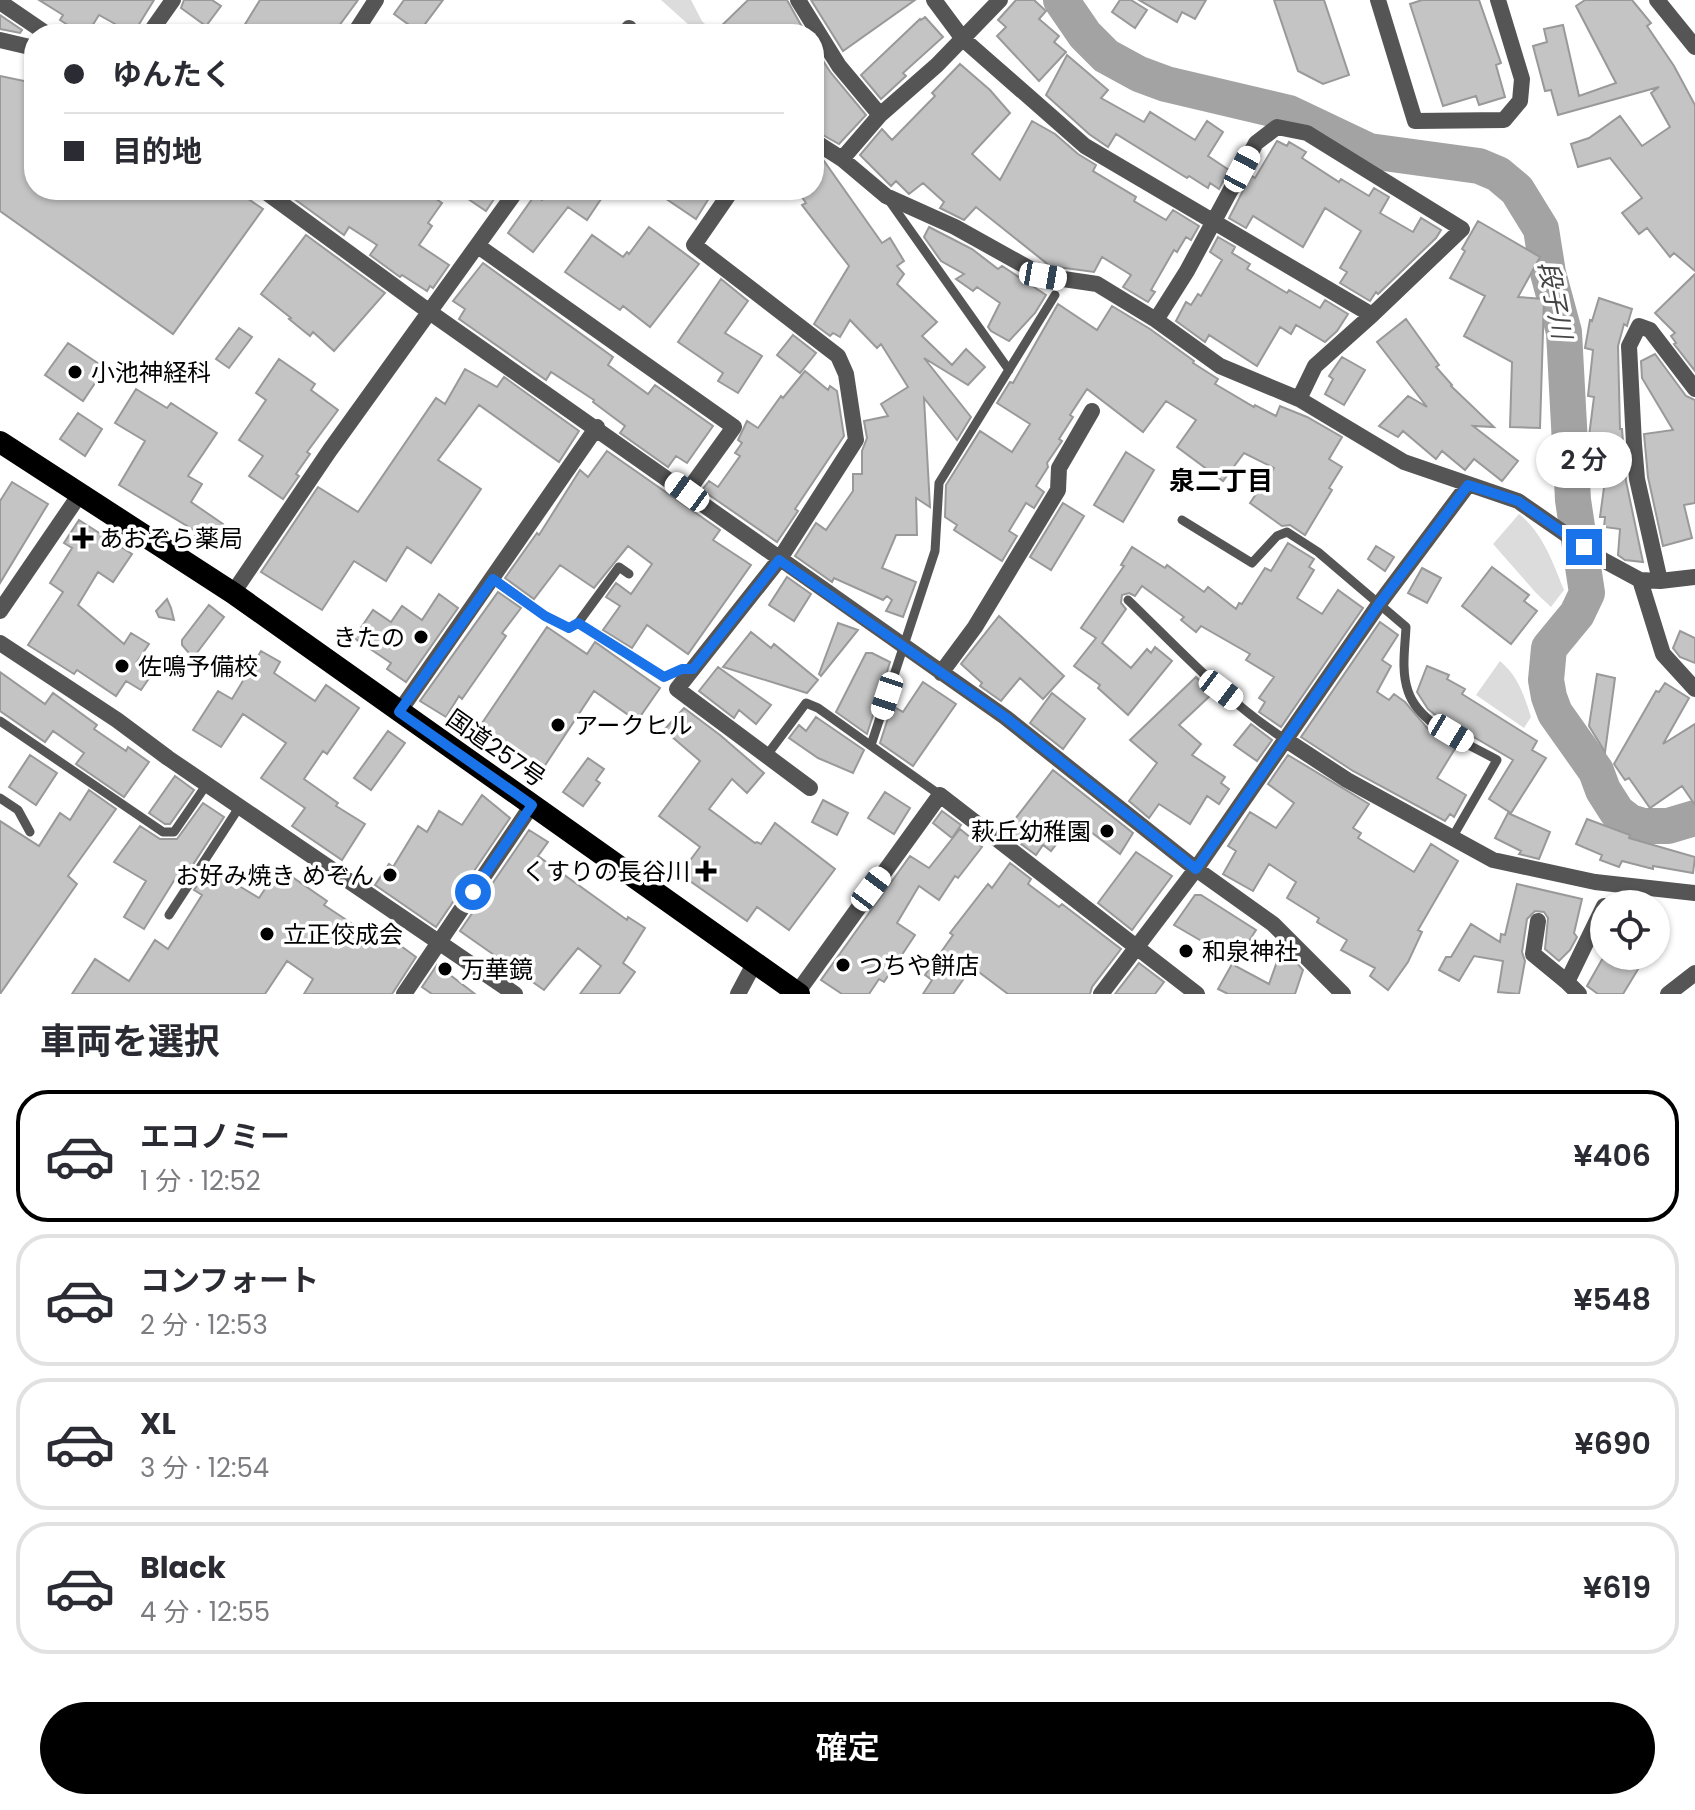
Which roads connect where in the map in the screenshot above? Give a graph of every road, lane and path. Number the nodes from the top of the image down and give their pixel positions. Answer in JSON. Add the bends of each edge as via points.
{"nodes":[{"id":1,"x":173,"y":0,"type":"edge"},
{"id":2,"x":376,"y":0,"type":"edge"},
{"id":3,"x":798,"y":0,"type":"edge"},
{"id":4,"x":934,"y":0,"type":"edge"},
{"id":5,"x":1000,"y":0,"type":"edge"},
{"id":6,"x":1378,"y":0,"type":"edge"},
{"id":7,"x":1498,"y":0,"type":"edge"},
{"id":8,"x":1657,"y":0,"type":"edge"},
{"id":9,"x":0,"y":2,"type":"edge"},
{"id":10,"x":32,"y":24,"type":"edge"},
{"id":11,"x":156,"y":24,"type":"edge"},
{"id":12,"x":360,"y":24,"type":"edge"},
{"id":13,"x":813,"y":24,"type":"edge"},
{"id":14,"x":963,"y":39,"type":"junction"},
{"id":15,"x":0,"y":40,"type":"edge"},
{"id":16,"x":824,"y":42,"type":"edge"},
{"id":17,"x":24,"y":46,"type":"edge"},
{"id":18,"x":1695,"y":47,"type":"edge"},
{"id":19,"x":880,"y":115,"type":"junction"},
{"id":20,"x":824,"y":147,"type":"edge"},
{"id":21,"x":842,"y":159,"type":"junction"},
{"id":22,"x":886,"y":196,"type":"junction"},
{"id":23,"x":277,"y":200,"type":"edge"},
{"id":24,"x":510,"y":200,"type":"edge"},
{"id":25,"x":725,"y":200,"type":"edge"},
{"id":26,"x":1214,"y":222,"type":"junction"},
{"id":27,"x":478,"y":246,"type":"junction"},
{"id":28,"x":1055,"y":295,"type":"dead end"},
{"id":29,"x":431,"y":313,"type":"junction"},
{"id":30,"x":1372,"y":315,"type":"junction"},
{"id":31,"x":1156,"y":320,"type":"junction"},
{"id":32,"x":1009,"y":370,"type":"junction"},
{"id":33,"x":1695,"y":389,"type":"edge"},
{"id":34,"x":1299,"y":399,"type":"junction"},
{"id":35,"x":1092,"y":411,"type":"dead end"},
{"id":36,"x":597,"y":427,"type":"junction"},
{"id":37,"x":0,"y":442,"type":"edge"},
{"id":38,"x":1468,"y":485,"type":"junction"},
{"id":39,"x":687,"y":492,"type":"junction"},
{"id":40,"x":80,"y":494,"type":"junction"},
{"id":41,"x":1182,"y":520,"type":"dead end"},
{"id":42,"x":779,"y":560,"type":"junction"},
{"id":43,"x":629,"y":574,"type":"dead end"},
{"id":44,"x":1695,"y":577,"type":"edge"},
{"id":45,"x":493,"y":579,"type":"junction"},
{"id":46,"x":1640,"y":580,"type":"junction"},
{"id":47,"x":1660,"y":581,"type":"junction"},
{"id":48,"x":233,"y":593,"type":"junction"},
{"id":49,"x":1128,"y":600,"type":"dead end"},
{"id":50,"x":1379,"y":604,"type":"junction"},
{"id":51,"x":0,"y":611,"type":"edge"},
{"id":52,"x":578,"y":623,"type":"junction"},
{"id":53,"x":0,"y":643,"type":"edge"},
{"id":54,"x":904,"y":647,"type":"junction"},
{"id":55,"x":693,"y":669,"type":"junction"},
{"id":56,"x":941,"y":673,"type":"junction"},
{"id":57,"x":1695,"y":689,"type":"edge"},
{"id":58,"x":399,"y":712,"type":"junction"},
{"id":59,"x":0,"y":721,"type":"edge"},
{"id":60,"x":1286,"y":740,"type":"junction"},
{"id":61,"x":871,"y":745,"type":"junction"},
{"id":62,"x":767,"y":755,"type":"junction"},
{"id":63,"x":207,"y":784,"type":"junction"},
{"id":64,"x":810,"y":788,"type":"dead end"},
{"id":65,"x":940,"y":795,"type":"junction"},
{"id":66,"x":0,"y":798,"type":"edge"},
{"id":67,"x":532,"y":805,"type":"junction"},
{"id":68,"x":240,"y":806,"type":"junction"},
{"id":69,"x":30,"y":832,"type":"dead end"},
{"id":70,"x":1452,"y":838,"type":"junction"},
{"id":71,"x":1196,"y":869,"type":"junction"},
{"id":72,"x":1695,"y":893,"type":"edge"},
{"id":73,"x":169,"y":915,"type":"dead end"},
{"id":74,"x":1538,"y":921,"type":"dead end"},
{"id":75,"x":1590,"y":943,"type":"edge"},
{"id":76,"x":439,"y":944,"type":"junction"},
{"id":77,"x":1137,"y":947,"type":"junction"},
{"id":78,"x":754,"y":964,"type":"junction"},
{"id":79,"x":1695,"y":973,"type":"edge"},
{"id":80,"x":1573,"y":988,"type":"edge"},
{"id":81,"x":798,"y":993,"type":"edge"},
{"id":82,"x":404,"y":994,"type":"edge"},
{"id":83,"x":515,"y":994,"type":"edge"},
{"id":84,"x":738,"y":994,"type":"edge"},
{"id":85,"x":1101,"y":994,"type":"edge"},
{"id":86,"x":1197,"y":994,"type":"edge"},
{"id":87,"x":1343,"y":994,"type":"edge"},
{"id":88,"x":1668,"y":994,"type":"edge"}],
"edges":[{"from":1,"to":11,"type":"street"},
{"from":2,"to":12,"type":"street"},
{"from":3,"to":13,"type":"street"},
{"from":4,"to":14,"type":"street"},
{"from":5,"to":14,"type":"street"},
{"from":6,"to":7,"type":"street","via":[[1415,121],[1504,120],[1520,101],[1522,79]]},
{"from":8,"to":18,"type":"street"},
{"from":9,"to":10,"type":"street"},
{"from":14,"to":19,"type":"street"},
{"from":14,"to":26,"type":"street","via":[[1085,146]]},
{"from":15,"to":17,"type":"street"},
{"from":16,"to":19,"type":"street"},
{"from":19,"to":21,"type":"street"},
{"from":20,"to":21,"type":"street"},
{"from":21,"to":22,"type":"street"},
{"from":22,"to":31,"type":"street","via":[[1043,276],[1097,284]]},
{"from":22,"to":32,"type":"lane"},
{"from":23,"to":29,"type":"street"},
{"from":24,"to":27,"type":"street"},
{"from":25,"to":42,"type":"street","via":[[694,245],[838,356],[846,374],[856,440]]},
{"from":26,"to":30,"type":"street"},
{"from":26,"to":30,"type":"street","via":[[1256,143],[1277,127],[1307,133],[1462,229]]},
{"from":26,"to":31,"type":"street"},
{"from":27,"to":29,"type":"street"},
{"from":27,"to":39,"type":"street","via":[[734,427]]},
{"from":28,"to":32,"type":"lane"},
{"from":29,"to":36,"type":"street"},
{"from":29,"to":48,"type":"street"},
{"from":30,"to":34,"type":"street","via":[[1315,366]]},
{"from":31,"to":34,"type":"street","via":[[1220,366]]},
{"from":32,"to":54,"type":"lane","via":[[939,483],[935,551]]},
{"from":33,"to":47,"type":"street","via":[[1650,330],[1639,326],[1629,346],[1634,444]]},
{"from":34,"to":38,"type":"street","via":[[1404,462]]},
{"from":35,"to":56,"type":"street","via":[[1059,468],[1058,490]]},
{"from":36,"to":39,"type":"street"},
{"from":36,"to":45,"type":"street"},
{"from":37,"to":40,"type":"highway","name":"国道257号"},
{"from":38,"to":46,"type":"street","via":[[1518,501]]},
{"from":38,"to":50,"type":"street"},
{"from":39,"to":42,"type":"street"},
{"from":40,"to":48,"type":"highway","name":"国道257号"},
{"from":40,"to":51,"type":"street"},
{"from":41,"to":50,"type":"lane","via":[[1252,563],[1287,532]]},
{"from":42,"to":54,"type":"street"},
{"from":42,"to":55,"type":"street"},
{"from":43,"to":52,"type":"lane","via":[[619,567]]},
{"from":44,"to":47,"type":"street"},
{"from":45,"to":52,"type":"lane","via":[[545,616],[569,628]]},
{"from":45,"to":58,"type":"street"},
{"from":46,"to":47,"type":"street"},
{"from":46,"to":57,"type":"street","via":[[1663,654]]},
{"from":48,"to":58,"type":"highway","name":"国道257号"},
{"from":49,"to":60,"type":"lane","via":[[1221,690]]},
{"from":50,"to":60,"type":"street"},
{"from":50,"to":70,"type":"lane","via":[[1406,627],[1408,693],[1425,718],[1497,760]]},
{"from":52,"to":55,"type":"lane","via":[[664,677]]},
{"from":53,"to":63,"type":"street"},
{"from":54,"to":56,"type":"street"},
{"from":54,"to":61,"type":"lane"},
{"from":55,"to":62,"type":"street","via":[[677,689]]},
{"from":56,"to":71,"type":"street","via":[[1018,726]]},
{"from":58,"to":67,"type":"highway","name":"国道257号"},
{"from":59,"to":63,"type":"lane","via":[[163,832],[174,832]]},
{"from":60,"to":70,"type":"street"},
{"from":60,"to":71,"type":"street"},
{"from":61,"to":62,"type":"lane","via":[[806,703]]},
{"from":61,"to":65,"type":"lane"},
{"from":62,"to":64,"type":"street"},
{"from":63,"to":68,"type":"street"},
{"from":65,"to":77,"type":"street"},
{"from":65,"to":81,"type":"street"},
{"from":66,"to":69,"type":"lane","via":[[18,810]]},
{"from":67,"to":76,"type":"street"},
{"from":67,"to":78,"type":"highway","name":"国道257号"},
{"from":68,"to":73,"type":"lane"},
{"from":68,"to":76,"type":"street"},
{"from":70,"to":72,"type":"street","via":[[1493,860],[1595,882]]},
{"from":71,"to":77,"type":"street"},
{"from":71,"to":87,"type":"street","via":[[1273,924]]},
{"from":74,"to":80,"type":"street","via":[[1533,954]]},
{"from":75,"to":80,"type":"street"},
{"from":76,"to":82,"type":"street"},
{"from":76,"to":83,"type":"street"},
{"from":77,"to":85,"type":"street"},
{"from":77,"to":86,"type":"street"},
{"from":78,"to":81,"type":"highway","name":"国道257号"},
{"from":78,"to":84,"type":"street"},
{"from":79,"to":88,"type":"street"}]}
